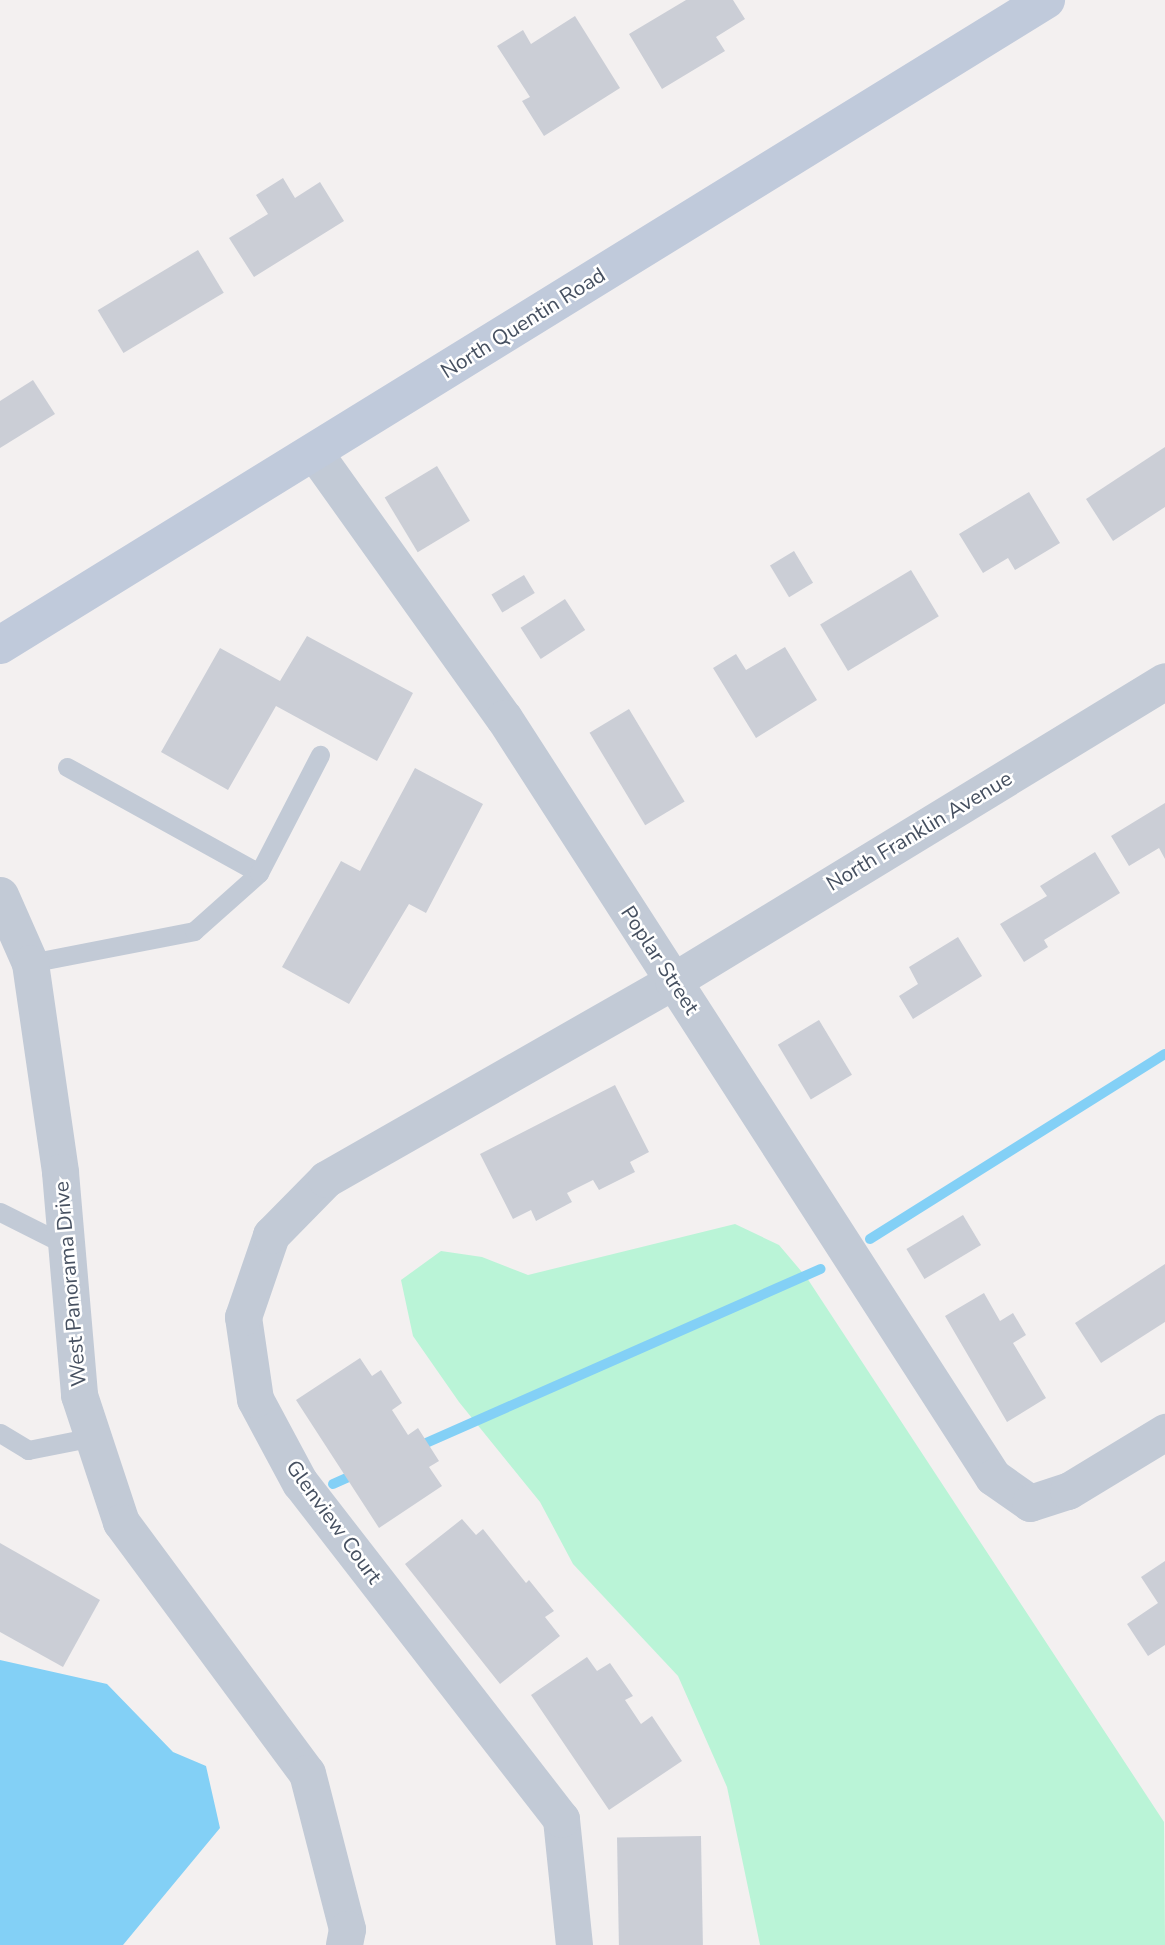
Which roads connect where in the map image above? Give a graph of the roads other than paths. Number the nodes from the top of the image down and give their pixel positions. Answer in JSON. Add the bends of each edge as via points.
{"nodes":[{"id":1,"x":1046,"y":0,"type":"edge"},
{"id":2,"x":314,"y":452,"type":"junction"},
{"id":3,"x":0,"y":645,"type":"edge"},
{"id":4,"x":1165,"y":681,"type":"edge"},
{"id":5,"x":320,"y":755,"type":"dead end"},
{"id":6,"x":67,"y":767,"type":"dead end"},
{"id":7,"x":259,"y":873,"type":"junction"},
{"id":8,"x":0,"y":895,"type":"edge"},
{"id":9,"x":30,"y":963,"type":"junction"},
{"id":10,"x":674,"y":981,"type":"junction"},
{"id":11,"x":0,"y":1212,"type":"edge"},
{"id":12,"x":64,"y":1244,"type":"junction"},
{"id":13,"x":1165,"y":1432,"type":"edge"},
{"id":14,"x":0,"y":1433,"type":"edge"},
{"id":15,"x":93,"y":1437,"type":"junction"},
{"id":16,"x":344,"y":1945,"type":"edge"},
{"id":17,"x":575,"y":1945,"type":"edge"}],
"edges":[{"from":1,"to":2,"type":"main road","name":"North Quentin Road"},
{"from":2,"to":3,"type":"main road","name":"North Quentin Road"},
{"from":2,"to":10,"type":"street","name":"Poplar Street","via":[[504,718]]},
{"from":4,"to":10,"type":"street","name":"North Franklin Avenue"},
{"from":5,"to":7,"type":"lane"},
{"from":6,"to":7,"type":"lane"},
{"from":7,"to":9,"type":"lane","via":[[194,932]]},
{"from":8,"to":9,"type":"street","name":"West Panorama Drive"},
{"from":9,"to":12,"type":"street","name":"West Panorama Drive","via":[[60,1172]]},
{"from":10,"to":13,"type":"street","name":"Poplar Street","via":[[993,1477],[1030,1503],[1068,1491]]},
{"from":10,"to":17,"type":"street","name":"Glenview Court","via":[[326,1179],[271,1235],[243,1317],[255,1399],[300,1483],[561,1819]]},
{"from":11,"to":12,"type":"lane"},
{"from":12,"to":15,"type":"street","name":"West Panorama Drive","via":[[79,1395]]},
{"from":14,"to":15,"type":"lane","via":[[28,1450]]},
{"from":15,"to":16,"type":"street","name":"West Panorama Drive","via":[[121,1521],[307,1773],[347,1929]]}]}
